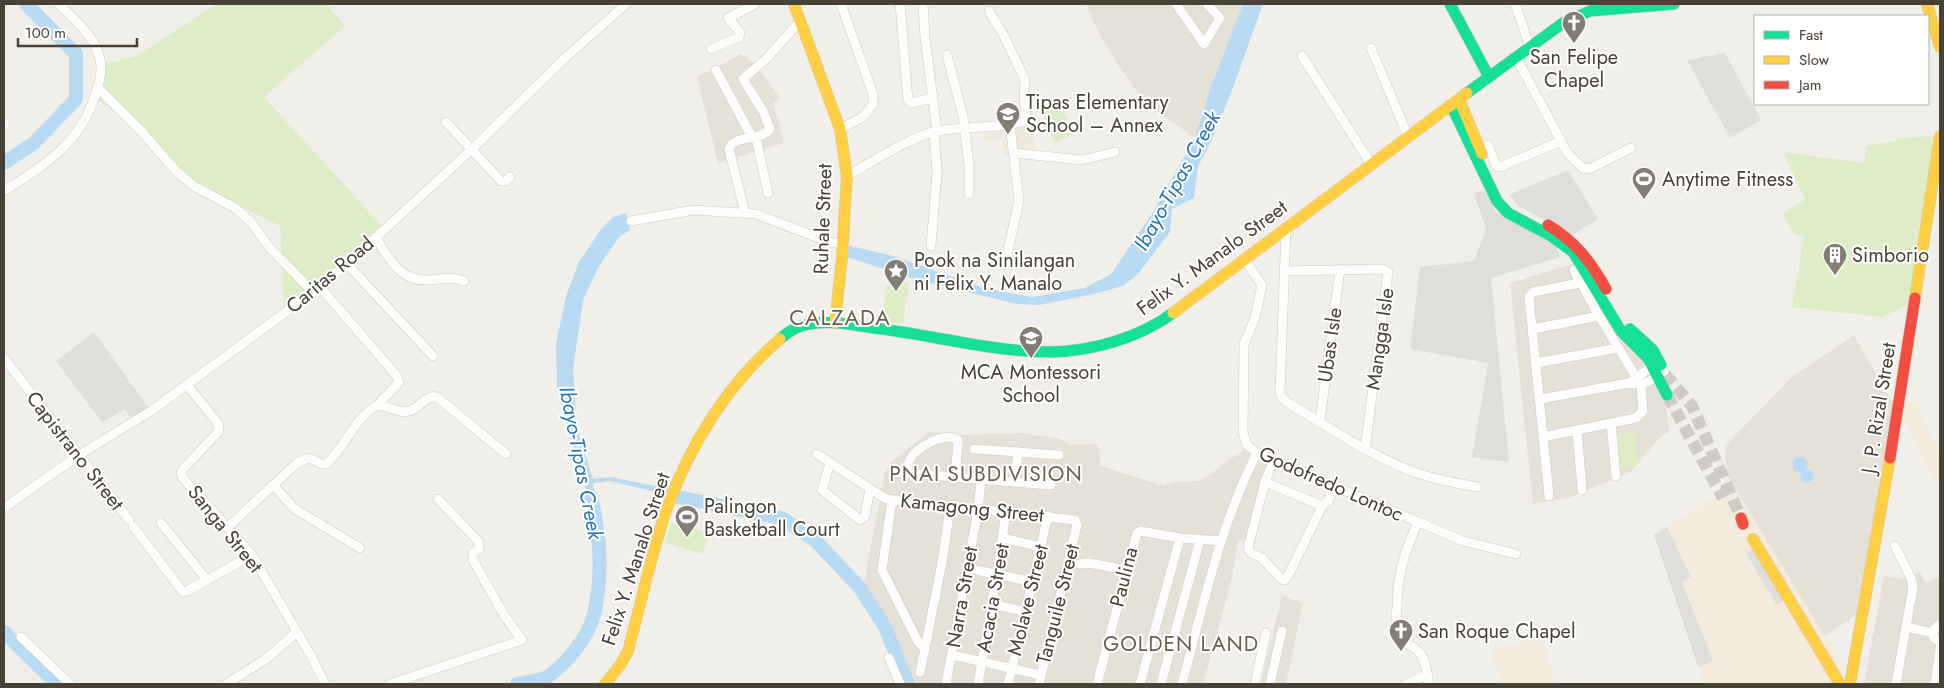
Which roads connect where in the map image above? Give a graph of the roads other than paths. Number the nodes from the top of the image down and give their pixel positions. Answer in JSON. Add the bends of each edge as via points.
{"nodes":[{"id":1,"x":59,"y":4,"type":"edge"},
{"id":2,"x":626,"y":4,"type":"edge"},
{"id":3,"x":755,"y":4,"type":"edge"},
{"id":4,"x":794,"y":4,"type":"edge"},
{"id":5,"x":841,"y":4,"type":"edge"},
{"id":6,"x":900,"y":4,"type":"edge"},
{"id":7,"x":924,"y":4,"type":"edge"},
{"id":8,"x":1176,"y":4,"type":"edge"},
{"id":9,"x":1207,"y":4,"type":"edge"},
{"id":10,"x":1450,"y":4,"type":"edge"},
{"id":11,"x":1516,"y":4,"type":"edge"},
{"id":12,"x":1674,"y":4,"type":"edge"},
{"id":13,"x":1927,"y":4,"type":"edge"},
{"id":14,"x":1590,"y":7,"type":"edge"},
{"id":15,"x":989,"y":11,"type":"dead end"},
{"id":16,"x":800,"y":21,"type":"junction"},
{"id":17,"x":1530,"y":47,"type":"junction"},
{"id":18,"x":1940,"y":47,"type":"edge"},
{"id":19,"x":1372,"y":48,"type":"dead end"},
{"id":20,"x":711,"y":49,"type":"dead end"},
{"id":21,"x":948,"y":55,"type":"dead end"},
{"id":22,"x":1302,"y":56,"type":"dead end"},
{"id":23,"x":1516,"y":57,"type":"junction"},
{"id":24,"x":716,"y":70,"type":"dead end"},
{"id":25,"x":1489,"y":77,"type":"junction"},
{"id":26,"x":98,"y":88,"type":"junction"},
{"id":27,"x":932,"y":98,"type":"junction"},
{"id":28,"x":1455,"y":102,"type":"junction"},
{"id":29,"x":446,"y":122,"type":"dead end"},
{"id":30,"x":1010,"y":124,"type":"junction"},
{"id":31,"x":964,"y":128,"type":"junction"},
{"id":32,"x":840,"y":129,"type":"junction"},
{"id":33,"x":936,"y":132,"type":"junction"},
{"id":34,"x":1408,"y":136,"type":"junction"},
{"id":35,"x":1940,"y":136,"type":"edge"},
{"id":36,"x":754,"y":138,"type":"junction"},
{"id":37,"x":1562,"y":142,"type":"junction"},
{"id":38,"x":1488,"y":145,"type":"dead end"},
{"id":39,"x":1631,"y":148,"type":"dead end"},
{"id":40,"x":471,"y":150,"type":"junction"},
{"id":41,"x":1115,"y":152,"type":"dead end"},
{"id":42,"x":1014,"y":153,"type":"junction"},
{"id":43,"x":1371,"y":164,"type":"junction"},
{"id":44,"x":847,"y":176,"type":"junction"},
{"id":45,"x":510,"y":177,"type":"dead end"},
{"id":46,"x":4,"y":191,"type":"edge"},
{"id":47,"x":768,"y":193,"type":"dead end"},
{"id":48,"x":969,"y":194,"type":"dead end"},
{"id":49,"x":745,"y":213,"type":"junction"},
{"id":50,"x":631,"y":221,"type":"dead end"},
{"id":51,"x":1286,"y":229,"type":"junction"},
{"id":52,"x":376,"y":238,"type":"junction"},
{"id":53,"x":843,"y":244,"type":"junction"},
{"id":54,"x":931,"y":246,"type":"dead end"},
{"id":55,"x":1245,"y":260,"type":"junction"},
{"id":56,"x":347,"y":264,"type":"junction"},
{"id":57,"x":1006,"y":264,"type":"dead end"},
{"id":58,"x":1340,"y":269,"type":"junction"},
{"id":59,"x":1574,"y":270,"type":"dead end"},
{"id":60,"x":1286,"y":271,"type":"junction"},
{"id":61,"x":464,"y":281,"type":"dead end"},
{"id":62,"x":1580,"y":283,"type":"junction"},
{"id":63,"x":317,"y":289,"type":"junction"},
{"id":64,"x":1599,"y":316,"type":"junction"},
{"id":65,"x":834,"y":323,"type":"junction"},
{"id":66,"x":1533,"y":329,"type":"junction"},
{"id":67,"x":1618,"y":348,"type":"junction"},
{"id":68,"x":433,"y":356,"type":"dead end"},
{"id":69,"x":4,"y":358,"type":"edge"},
{"id":70,"x":1536,"y":363,"type":"junction"},
{"id":71,"x":1660,"y":370,"type":"junction"},
{"id":72,"x":1632,"y":380,"type":"junction"},
{"id":73,"x":187,"y":385,"type":"junction"},
{"id":74,"x":1641,"y":385,"type":"junction"},
{"id":75,"x":1667,"y":395,"type":"tunnel mouth"},
{"id":76,"x":1540,"y":399,"type":"junction"},
{"id":77,"x":378,"y":405,"type":"junction"},
{"id":78,"x":1320,"y":422,"type":"junction"},
{"id":79,"x":1611,"y":423,"type":"junction"},
{"id":80,"x":1577,"y":430,"type":"junction"},
{"id":81,"x":1543,"y":437,"type":"junction"},
{"id":82,"x":974,"y":449,"type":"dead end"},
{"id":83,"x":1364,"y":449,"type":"junction"},
{"id":84,"x":1018,"y":452,"type":"junction"},
{"id":85,"x":1257,"y":453,"type":"junction"},
{"id":86,"x":506,"y":454,"type":"dead end"},
{"id":87,"x":817,"y":454,"type":"dead end"},
{"id":88,"x":79,"y":455,"type":"junction"},
{"id":89,"x":1059,"y":455,"type":"dead end"},
{"id":90,"x":1273,"y":461,"type":"junction"},
{"id":91,"x":830,"y":463,"type":"junction"},
{"id":92,"x":893,"y":472,"type":"dead end"},
{"id":93,"x":908,"y":473,"type":"junction"},
{"id":94,"x":1616,"y":476,"type":"dead end"},
{"id":95,"x":955,"y":477,"type":"junction"},
{"id":96,"x":981,"y":479,"type":"junction"},
{"id":97,"x":1015,"y":482,"type":"junction"},
{"id":98,"x":1266,"y":482,"type":"junction"},
{"id":99,"x":273,"y":485,"type":"junction"},
{"id":100,"x":1051,"y":485,"type":"dead end"},
{"id":101,"x":1334,"y":486,"type":"junction"},
{"id":102,"x":1477,"y":487,"type":"dead end"},
{"id":103,"x":870,"y":489,"type":"junction"},
{"id":104,"x":1582,"y":490,"type":"dead end"},
{"id":105,"x":1549,"y":496,"type":"dead end"},
{"id":106,"x":438,"y":499,"type":"dead end"},
{"id":107,"x":892,"y":500,"type":"junction"},
{"id":108,"x":1322,"y":506,"type":"junction"},
{"id":109,"x":950,"y":507,"type":"junction"},
{"id":110,"x":4,"y":508,"type":"edge"},
{"id":111,"x":978,"y":510,"type":"junction"},
{"id":112,"x":1006,"y":512,"type":"junction"},
{"id":113,"x":1048,"y":516,"type":"junction"},
{"id":114,"x":1418,"y":522,"type":"junction"},
{"id":115,"x":161,"y":523,"type":"dead end"},
{"id":116,"x":1078,"y":525,"type":"joint"},
{"id":117,"x":228,"y":527,"type":"junction"},
{"id":118,"x":1003,"y":538,"type":"junction"},
{"id":119,"x":1180,"y":539,"type":"junction"},
{"id":120,"x":1752,"y":539,"type":"dead end"},
{"id":121,"x":1200,"y":541,"type":"junction"},
{"id":122,"x":1222,"y":541,"type":"junction"},
{"id":123,"x":1895,"y":546,"type":"dead end"},
{"id":124,"x":1041,"y":547,"type":"junction"},
{"id":125,"x":360,"y":548,"type":"dead end"},
{"id":126,"x":1516,"y":554,"type":"dead end"},
{"id":127,"x":252,"y":555,"type":"junction"},
{"id":128,"x":1080,"y":564,"type":"dead end"},
{"id":129,"x":968,"y":568,"type":"junction"},
{"id":130,"x":1126,"y":570,"type":"junction"},
{"id":131,"x":997,"y":575,"type":"junction"},
{"id":132,"x":207,"y":580,"type":"junction"},
{"id":133,"x":1033,"y":582,"type":"junction"},
{"id":134,"x":992,"y":604,"type":"junction"},
{"id":135,"x":1026,"y":612,"type":"junction"},
{"id":136,"x":1940,"y":625,"type":"edge"},
{"id":137,"x":1906,"y":627,"type":"junction"},
{"id":138,"x":1282,"y":631,"type":"dead end"},
{"id":139,"x":297,"y":632,"type":"junction"},
{"id":140,"x":1266,"y":633,"type":"dead end"},
{"id":141,"x":1933,"y":633,"type":"junction"},
{"id":142,"x":21,"y":637,"type":"dead end"},
{"id":143,"x":1940,"y":642,"type":"edge"},
{"id":144,"x":1940,"y":648,"type":"edge"},
{"id":145,"x":925,"y":649,"type":"junction"},
{"id":146,"x":952,"y":655,"type":"junction"},
{"id":147,"x":888,"y":658,"type":"dead end"},
{"id":148,"x":982,"y":661,"type":"junction"},
{"id":149,"x":1012,"y":668,"type":"junction"},
{"id":150,"x":1939,"y":670,"type":"edge"},
{"id":151,"x":920,"y":672,"type":"dead end"},
{"id":152,"x":1040,"y":680,"type":"edge"},
{"id":153,"x":1428,"y":680,"type":"edge"},
{"id":154,"x":898,"y":681,"type":"edge"},
{"id":155,"x":70,"y":684,"type":"edge"},
{"id":156,"x":226,"y":684,"type":"edge"},
{"id":157,"x":325,"y":684,"type":"edge"},
{"id":158,"x":390,"y":684,"type":"edge"},
{"id":159,"x":605,"y":684,"type":"edge"},
{"id":160,"x":889,"y":684,"type":"edge"},
{"id":161,"x":946,"y":684,"type":"edge"},
{"id":162,"x":978,"y":684,"type":"edge"},
{"id":163,"x":1008,"y":684,"type":"edge"},
{"id":164,"x":1096,"y":684,"type":"edge"},
{"id":165,"x":1140,"y":684,"type":"edge"},
{"id":166,"x":1161,"y":684,"type":"edge"},
{"id":167,"x":1182,"y":684,"type":"edge"},
{"id":168,"x":1255,"y":684,"type":"edge"},
{"id":169,"x":1270,"y":684,"type":"edge"},
{"id":170,"x":1406,"y":684,"type":"edge"},
{"id":171,"x":1840,"y":684,"type":"edge"},
{"id":172,"x":1850,"y":684,"type":"edge"},
{"id":173,"x":1896,"y":684,"type":"edge"},
{"id":174,"x":1936,"y":684,"type":"edge"}],
"edges":[{"from":1,"to":26,"type":"street","via":[[95,46],[100,59]]},
{"from":2,"to":40,"type":"street","name":"Caritas Road","via":[[565,58]]},
{"from":3,"to":20,"type":"street","via":[[728,18],[740,32],[739,37]]},
{"from":4,"to":16,"type":"street","name":"Ruhale Street"},
{"from":5,"to":32,"type":"street","via":[[873,94],[873,104],[863,117]]},
{"from":6,"to":27,"type":"street","via":[[908,100],[912,103]]},
{"from":7,"to":27,"type":"street"},
{"from":8,"to":9,"type":"street","via":[[1204,44],[1220,18]]},
{"from":10,"to":25,"type":"street"},
{"from":11,"to":17,"type":"street"},
{"from":12,"to":14,"type":"street","name":"Felix Y. Manalo Street"},
{"from":13,"to":18,"type":"street"},
{"from":14,"to":17,"type":"street","name":"Felix Y. Manalo Street"},
{"from":15,"to":30,"type":"street","via":[[1026,83],[1026,121]]},
{"from":16,"to":32,"type":"street","name":"Ruhale Street"},
{"from":16,"to":36,"type":"street","via":[[743,79],[770,126],[768,132]]},
{"from":17,"to":23,"type":"street","name":"Felix Y. Manalo Street"},
{"from":19,"to":34,"type":"street"},
{"from":21,"to":31,"type":"street"},
{"from":22,"to":43,"type":"street"},
{"from":23,"to":25,"type":"street","name":"Felix Y. Manalo Street"},
{"from":23,"to":37,"type":"street"},
{"from":24,"to":36,"type":"street"},
{"from":25,"to":28,"type":"street","name":"Felix Y. Manalo Street"},
{"from":26,"to":46,"type":"street","via":[[85,120],[72,139],[48,162]]},
{"from":26,"to":63,"type":"street","via":[[176,171],[194,186],[235,208],[269,247]]},
{"from":27,"to":33,"type":"street"},
{"from":28,"to":34,"type":"street","name":"Felix Y. Manalo Street"},
{"from":28,"to":71,"type":"street","via":[[1497,201],[1508,213],[1573,252],[1621,331]]},
{"from":29,"to":40,"type":"street"},
{"from":30,"to":31,"type":"street"},
{"from":30,"to":42,"type":"street"},
{"from":31,"to":33,"type":"street"},
{"from":31,"to":48,"type":"street"},
{"from":32,"to":44,"type":"street","name":"Ruhale Street"},
{"from":33,"to":44,"type":"street","via":[[916,139]]},
{"from":33,"to":54,"type":"street","via":[[936,201]]},
{"from":34,"to":43,"type":"street","name":"Felix Y. Manalo Street"},
{"from":35,"to":172,"type":"street","name":"J. P. Rizal Street","via":[[1876,544]]},
{"from":36,"to":47,"type":"street"},
{"from":36,"to":49,"type":"street","via":[[732,143],[728,150]]},
{"from":37,"to":38,"type":"street","via":[[1500,167],[1496,165]]},
{"from":37,"to":39,"type":"street","via":[[1570,156],[1586,169]]},
{"from":40,"to":45,"type":"street","via":[[501,181]]},
{"from":40,"to":52,"type":"street","name":"Caritas Road"},
{"from":41,"to":42,"type":"street","via":[[1082,160]]},
{"from":42,"to":57,"type":"street","via":[[1019,201]]},
{"from":43,"to":51,"type":"street","name":"Felix Y. Manalo Street"},
{"from":44,"to":53,"type":"street","name":"Ruhale Street"},
{"from":49,"to":50,"type":"street","via":[[694,210]]},
{"from":49,"to":53,"type":"street"},
{"from":51,"to":55,"type":"street","name":"Felix Y. Manalo Street"},
{"from":51,"to":60,"type":"street"},
{"from":52,"to":56,"type":"street","name":"Caritas Road"},
{"from":52,"to":61,"type":"street","via":[[401,273],[422,280],[452,277]]},
{"from":53,"to":65,"type":"street","name":"Ruhale Street"},
{"from":55,"to":65,"type":"street","name":"Felix Y. Manalo Street","via":[[1165,319],[1138,334],[1088,350],[1046,353]]},
{"from":55,"to":85,"type":"street","name":"Godofredo Lontoc","via":[[1262,285],[1255,318],[1244,344],[1243,432],[1247,445]]},
{"from":56,"to":63,"type":"street","name":"Caritas Road"},
{"from":56,"to":68,"type":"street"},
{"from":58,"to":60,"type":"street","name":"Mangga Isle"},
{"from":58,"to":78,"type":"street","name":"Ubas Isle"},
{"from":58,"to":83,"type":"street","name":"Mangga Isle","via":[[1382,269],[1388,275]]},
{"from":59,"to":62,"type":"street"},
{"from":60,"to":78,"type":"street","via":[[1280,391],[1288,403]]},
{"from":62,"to":64,"type":"street"},
{"from":62,"to":66,"type":"street","via":[[1530,293]]},
{"from":63,"to":73,"type":"street","name":"Caritas Road"},
{"from":63,"to":77,"type":"street","via":[[397,376],[396,386]]},
{"from":64,"to":66,"type":"street"},
{"from":64,"to":67,"type":"street"},
{"from":65,"to":159,"type":"street","name":"Felix Y. Manalo Street","via":[[808,324],[789,332],[744,374],[715,412],[692,451],[672,497],[628,651]]},
{"from":66,"to":70,"type":"street"},
{"from":67,"to":70,"type":"street"},
{"from":67,"to":72,"type":"street"},
{"from":69,"to":88,"type":"street","name":"Capistrano Street"},
{"from":70,"to":76,"type":"street"},
{"from":71,"to":72,"type":"street"},
{"from":71,"to":74,"type":"street"},
{"from":71,"to":75,"type":"street"},
{"from":72,"to":74,"type":"street"},
{"from":72,"to":76,"type":"street"},
{"from":73,"to":88,"type":"street","name":"Caritas Road"},
{"from":73,"to":117,"type":"street","name":"Sanga Street","via":[[219,427],[180,473]]},
{"from":74,"to":79,"type":"street","via":[[1640,415]]},
{"from":76,"to":81,"type":"street"},
{"from":77,"to":86,"type":"street","via":[[404,412],[416,408],[430,397],[437,397]]},
{"from":77,"to":99,"type":"street","via":[[362,417],[326,464],[304,459]]},
{"from":78,"to":83,"type":"street"},
{"from":79,"to":80,"type":"street"},
{"from":79,"to":94,"type":"street"},
{"from":80,"to":81,"type":"street"},
{"from":80,"to":104,"type":"street"},
{"from":81,"to":105,"type":"street"},
{"from":82,"to":84,"type":"street"},
{"from":83,"to":102,"type":"street","via":[[1419,474]]},
{"from":84,"to":89,"type":"street"},
{"from":84,"to":97,"type":"street"},
{"from":85,"to":90,"type":"street","name":"Godofredo Lontoc"},
{"from":85,"to":122,"type":"street","via":[[1240,486]]},
{"from":87,"to":91,"type":"street","name":"Kamagong Street"},
{"from":88,"to":110,"type":"street","name":"Caritas Road"},
{"from":88,"to":132,"type":"street","name":"Capistrano Street","via":[[183,592]]},
{"from":90,"to":98,"type":"street"},
{"from":90,"to":101,"type":"street","name":"Godofredo Lontoc"},
{"from":91,"to":103,"type":"street","name":"Kamagong Street"},
{"from":91,"to":103,"type":"street","via":[[822,490],[860,520],[864,516]]},
{"from":92,"to":93,"type":"street"},
{"from":93,"to":95,"type":"street"},
{"from":93,"to":95,"type":"street","via":[[911,457],[933,440],[954,438],[958,440]]},
{"from":95,"to":96,"type":"street"},
{"from":96,"to":97,"type":"street"},
{"from":96,"to":111,"type":"street","name":"Narra Street"},
{"from":97,"to":100,"type":"street"},
{"from":98,"to":108,"type":"street"},
{"from":98,"to":108,"type":"street","via":[[1248,548],[1284,580]]},
{"from":99,"to":117,"type":"street"},
{"from":99,"to":125,"type":"street","via":[[294,510]]},
{"from":101,"to":108,"type":"street","via":[[1328,501]]},
{"from":101,"to":114,"type":"street","name":"Godofredo Lontoc"},
{"from":103,"to":107,"type":"street","name":"Kamagong Street"},
{"from":106,"to":158,"type":"street","via":[[479,542],[480,548],[473,553],[474,560],[504,615],[522,640]]},
{"from":107,"to":109,"type":"street","name":"Kamagong Street"},
{"from":107,"to":145,"type":"street","via":[[882,570],[918,642]]},
{"from":109,"to":111,"type":"street","name":"Kamagong Street"},
{"from":109,"to":145,"type":"street"},
{"from":111,"to":112,"type":"street","name":"Kamagong Street"},
{"from":111,"to":129,"type":"street","name":"Narra Street"},
{"from":112,"to":113,"type":"street","name":"Kamagong Street"},
{"from":112,"to":118,"type":"street","name":"Acacia Street"},
{"from":113,"to":116,"type":"street","name":"Kamagong Street","via":[[1072,518]]},
{"from":113,"to":124,"type":"street","name":"Molave Street"},
{"from":114,"to":126,"type":"street","name":"Godofredo Lontoc","via":[[1463,541]]},
{"from":114,"to":153,"type":"street","via":[[1407,545],[1400,572],[1396,615],[1399,634],[1418,650]]},
{"from":115,"to":132,"type":"street"},
{"from":116,"to":152,"type":"street","name":"Tanguile Street"},
{"from":117,"to":127,"type":"street","name":"Sanga Street"},
{"from":118,"to":124,"type":"street"},
{"from":118,"to":131,"type":"street","name":"Acacia Street"},
{"from":119,"to":121,"type":"street"},
{"from":119,"to":130,"type":"street","name":"Paulina","via":[[1140,531],[1134,537]]},
{"from":119,"to":165,"type":"street"},
{"from":120,"to":171,"type":"street"},
{"from":121,"to":122,"type":"street"},
{"from":121,"to":166,"type":"street"},
{"from":122,"to":167,"type":"street"},
{"from":123,"to":137,"type":"street","via":[[1913,587]]},
{"from":124,"to":133,"type":"street","name":"Molave Street"},
{"from":127,"to":132,"type":"street","name":"Capistrano Street"},
{"from":127,"to":139,"type":"street","name":"Sanga Street"},
{"from":128,"to":130,"type":"street"},
{"from":129,"to":131,"type":"street"},
{"from":129,"to":146,"type":"street","name":"Narra Street"},
{"from":130,"to":164,"type":"street","name":"Paulina"},
{"from":131,"to":133,"type":"street"},
{"from":131,"to":134,"type":"street","name":"Acacia Street"},
{"from":133,"to":135,"type":"street","name":"Molave Street"},
{"from":134,"to":135,"type":"street"},
{"from":134,"to":148,"type":"street","name":"Acacia Street"},
{"from":135,"to":149,"type":"street","name":"Molave Street"},
{"from":136,"to":141,"type":"street"},
{"from":137,"to":141,"type":"street"},
{"from":137,"to":173,"type":"street"},
{"from":138,"to":169,"type":"street"},
{"from":139,"to":156,"type":"street","via":[[266,659]]},
{"from":139,"to":157,"type":"street","name":"Sanga Street"},
{"from":140,"to":168,"type":"street"},
{"from":141,"to":143,"type":"street"},
{"from":142,"to":155,"type":"street"},
{"from":144,"to":150,"type":"street"},
{"from":145,"to":151,"type":"street"},
{"from":146,"to":148,"type":"street"},
{"from":146,"to":161,"type":"street","name":"Narra Street"},
{"from":147,"to":154,"type":"street"},
{"from":148,"to":149,"type":"street"},
{"from":148,"to":162,"type":"street","name":"Acacia Street"},
{"from":149,"to":152,"type":"street"},
{"from":149,"to":163,"type":"street","name":"Molave Street"},
{"from":150,"to":174,"type":"street"},
{"from":153,"to":170,"type":"street"},
{"from":154,"to":160,"type":"street"}]}
